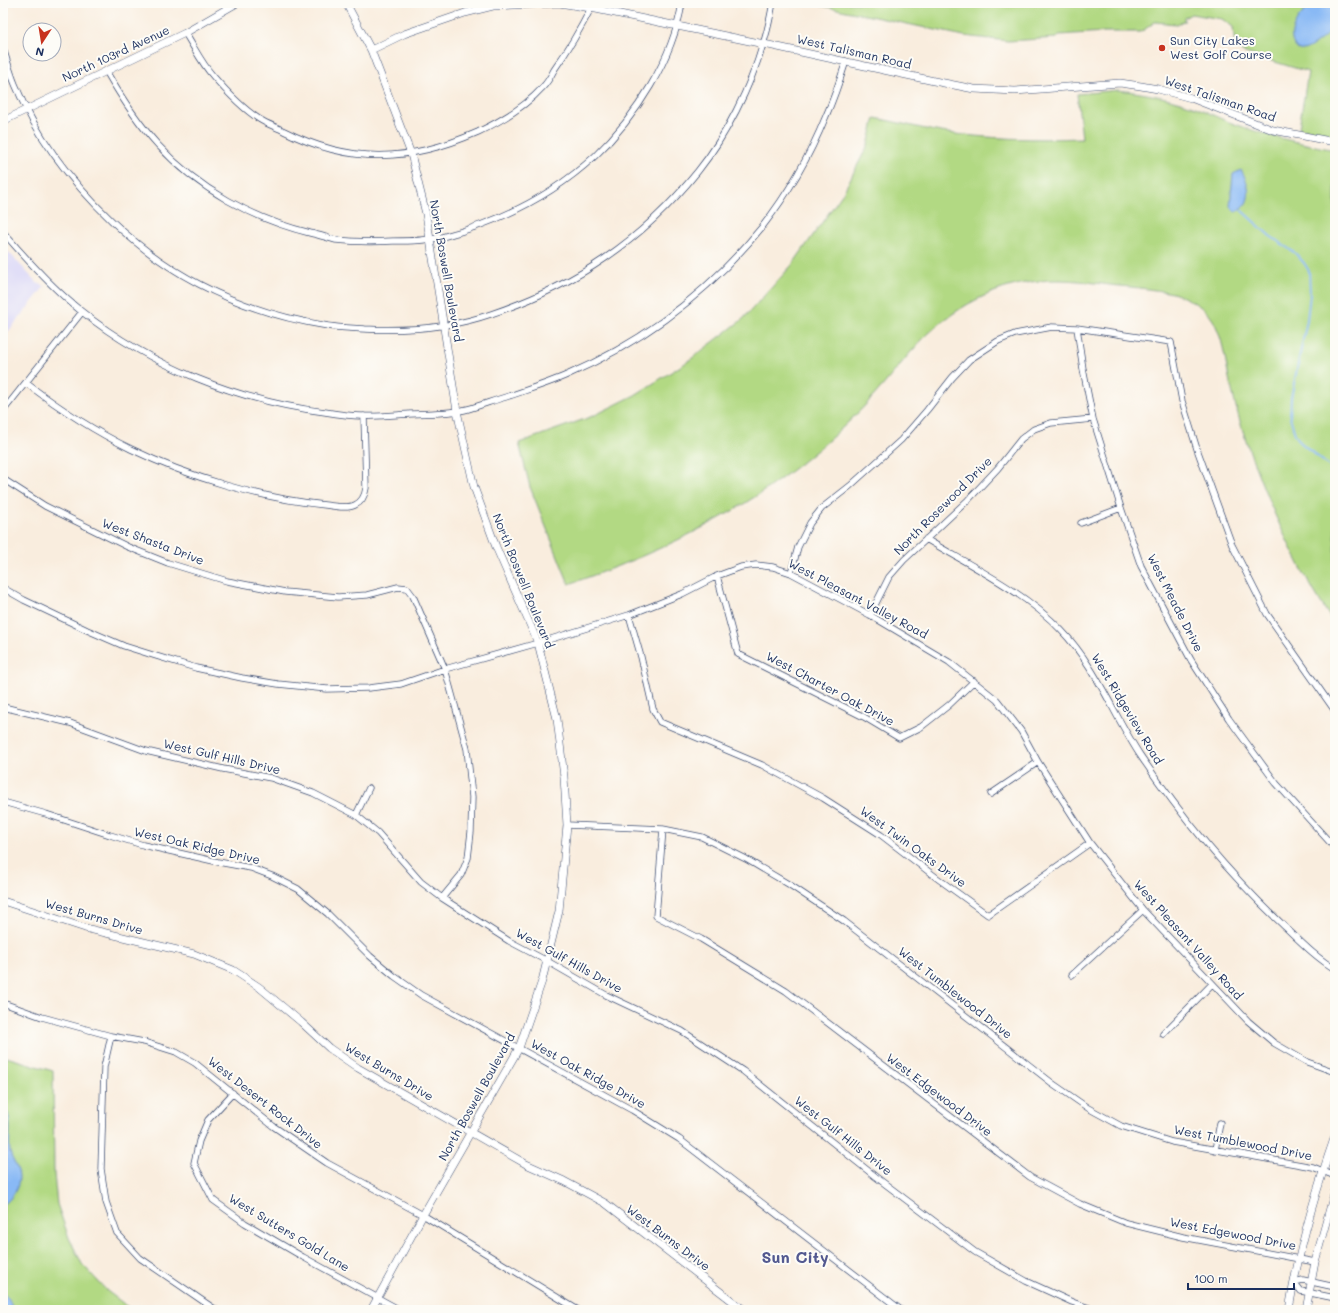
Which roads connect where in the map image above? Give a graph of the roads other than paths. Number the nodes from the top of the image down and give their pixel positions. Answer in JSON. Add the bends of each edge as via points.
{"nodes":[{"id":1,"x":237,"y":3,"type":"edge"},
{"id":2,"x":346,"y":3,"type":"edge"},
{"id":3,"x":682,"y":3,"type":"edge"},
{"id":4,"x":773,"y":3,"type":"edge"},
{"id":5,"x":592,"y":6,"type":"edge"},
{"id":6,"x":676,"y":26,"type":"junction"},
{"id":7,"x":185,"y":33,"type":"junction"},
{"id":8,"x":764,"y":44,"type":"junction"},
{"id":9,"x":3,"y":48,"type":"edge"},
{"id":10,"x":371,"y":50,"type":"junction"},
{"id":11,"x":846,"y":61,"type":"junction"},
{"id":12,"x":106,"y":71,"type":"junction"},
{"id":13,"x":27,"y":109,"type":"junction"},
{"id":14,"x":3,"y":121,"type":"edge"},
{"id":15,"x":1335,"y":142,"type":"edge"},
{"id":16,"x":411,"y":154,"type":"junction"},
{"id":17,"x":3,"y":232,"type":"edge"},
{"id":18,"x":430,"y":239,"type":"junction"},
{"id":19,"x":82,"y":312,"type":"junction"},
{"id":20,"x":444,"y":325,"type":"junction"},
{"id":21,"x":1077,"y":328,"type":"junction"},
{"id":22,"x":26,"y":383,"type":"junction"},
{"id":23,"x":3,"y":411,"type":"edge"},
{"id":24,"x":457,"y":411,"type":"junction"},
{"id":25,"x":364,"y":416,"type":"junction"},
{"id":26,"x":1092,"y":419,"type":"junction"},
{"id":27,"x":3,"y":478,"type":"edge"},
{"id":28,"x":1121,"y":508,"type":"junction"},
{"id":29,"x":1081,"y":523,"type":"dead end"},
{"id":30,"x":926,"y":539,"type":"junction"},
{"id":31,"x":790,"y":573,"type":"junction"},
{"id":32,"x":717,"y":576,"type":"junction"},
{"id":33,"x":3,"y":588,"type":"edge"},
{"id":34,"x":629,"y":615,"type":"junction"},
{"id":35,"x":870,"y":615,"type":"junction"},
{"id":36,"x":538,"y":643,"type":"junction"},
{"id":37,"x":445,"y":669,"type":"junction"},
{"id":38,"x":974,"y":681,"type":"junction"},
{"id":39,"x":3,"y":707,"type":"edge"},
{"id":40,"x":1335,"y":711,"type":"edge"},
{"id":41,"x":1038,"y":762,"type":"junction"},
{"id":42,"x":370,"y":788,"type":"dead end"},
{"id":43,"x":991,"y":794,"type":"dead end"},
{"id":44,"x":3,"y":802,"type":"edge"},
{"id":45,"x":356,"y":815,"type":"junction"},
{"id":46,"x":567,"y":825,"type":"junction"},
{"id":47,"x":663,"y":829,"type":"junction"},
{"id":48,"x":1090,"y":843,"type":"junction"},
{"id":49,"x":1335,"y":848,"type":"edge"},
{"id":50,"x":442,"y":898,"type":"junction"},
{"id":51,"x":3,"y":900,"type":"edge"},
{"id":52,"x":1142,"y":910,"type":"junction"},
{"id":53,"x":547,"y":961,"type":"junction"},
{"id":54,"x":1335,"y":969,"type":"edge"},
{"id":55,"x":1072,"y":975,"type":"dead end"},
{"id":56,"x":1212,"y":984,"type":"junction"},
{"id":57,"x":3,"y":1003,"type":"edge"},
{"id":58,"x":1163,"y":1034,"type":"dead end"},
{"id":59,"x":111,"y":1036,"type":"junction"},
{"id":60,"x":518,"y":1048,"type":"junction"},
{"id":61,"x":1335,"y":1072,"type":"edge"},
{"id":62,"x":233,"y":1093,"type":"junction"},
{"id":63,"x":1220,"y":1123,"type":"dead end"},
{"id":64,"x":471,"y":1132,"type":"junction"},
{"id":65,"x":1335,"y":1136,"type":"edge"},
{"id":66,"x":1215,"y":1150,"type":"junction"},
{"id":67,"x":1323,"y":1172,"type":"junction"},
{"id":68,"x":1335,"y":1176,"type":"edge"},
{"id":69,"x":1335,"y":1190,"type":"edge"},
{"id":70,"x":423,"y":1215,"type":"junction"},
{"id":71,"x":1300,"y":1258,"type":"junction"},
{"id":72,"x":1315,"y":1262,"type":"junction"},
{"id":73,"x":1294,"y":1282,"type":"junction"},
{"id":74,"x":1312,"y":1282,"type":"junction"},
{"id":75,"x":1335,"y":1287,"type":"edge"},
{"id":76,"x":1310,"y":1293,"type":"junction"},
{"id":77,"x":378,"y":1297,"type":"junction"},
{"id":78,"x":1335,"y":1298,"type":"edge"},
{"id":79,"x":216,"y":1310,"type":"edge"},
{"id":80,"x":371,"y":1310,"type":"edge"},
{"id":81,"x":400,"y":1310,"type":"edge"},
{"id":82,"x":578,"y":1310,"type":"edge"},
{"id":83,"x":744,"y":1310,"type":"edge"},
{"id":84,"x":901,"y":1310,"type":"edge"},
{"id":85,"x":1095,"y":1310,"type":"edge"},
{"id":86,"x":1289,"y":1310,"type":"edge"},
{"id":87,"x":1306,"y":1310,"type":"edge"}],
"edges":[{"from":1,"to":7,"type":"street","name":"North 103rd Avenue"},
{"from":2,"to":10,"type":"street","name":"North Boswell Boulevard"},
{"from":3,"to":6,"type":"street"},
{"from":4,"to":8,"type":"street"},
{"from":5,"to":6,"type":"street","name":"West Talisman Road"},
{"from":5,"to":10,"type":"street","name":"West Talisman Road","via":[[559,3],[493,6],[404,34]]},
{"from":5,"to":16,"type":"street","via":[[577,37],[543,88],[523,105],[496,123],[471,135]]},
{"from":6,"to":8,"type":"street","name":"West Talisman Road"},
{"from":6,"to":18,"type":"street","via":[[663,60],[629,118],[605,146],[581,168],[562,184],[508,214]]},
{"from":7,"to":12,"type":"street","name":"North 103rd Avenue"},
{"from":7,"to":16,"type":"street","via":[[212,76],[259,120],[302,140],[351,154]]},
{"from":8,"to":11,"type":"street","name":"West Talisman Road"},
{"from":8,"to":20,"type":"street","via":[[724,134],[699,170],[661,213],[633,238],[604,260],[546,292],[491,314]]},
{"from":9,"to":13,"type":"street","via":[[14,83]]},
{"from":10,"to":16,"type":"street","name":"North Boswell Boulevard"},
{"from":11,"to":15,"type":"street","name":"West Talisman Road","via":[[974,89],[1015,91],[1120,83],[1141,86],[1191,98],[1273,130]]},
{"from":11,"to":24,"type":"street","via":[[826,117],[787,192],[741,252],[717,277],[654,328],[627,346],[569,374],[530,389]]},
{"from":12,"to":13,"type":"street","name":"North 103rd Avenue"},
{"from":12,"to":18,"type":"street","via":[[134,116],[159,146],[216,193],[255,215],[294,230],[336,240],[372,242]]},
{"from":13,"to":14,"type":"street","name":"North 103rd Avenue"},
{"from":13,"to":20,"type":"street","via":[[73,180],[100,210],[132,240],[194,282],[228,299],[277,316],[331,327],[386,330]]},
{"from":16,"to":18,"type":"street","name":"North Boswell Boulevard"},
{"from":17,"to":19,"type":"street","via":[[39,273]]},
{"from":18,"to":20,"type":"street","name":"North Boswell Boulevard"},
{"from":19,"to":22,"type":"street"},
{"from":19,"to":25,"type":"street","via":[[146,354],[214,385],[302,409]]},
{"from":20,"to":24,"type":"street","name":"North Boswell Boulevard"},
{"from":21,"to":26,"type":"street","name":"West Meade Drive"},
{"from":21,"to":31,"type":"street","via":[[1052,327],[1015,334],[998,341],[969,360],[901,440],[822,508],[810,523],[798,547]]},
{"from":21,"to":40,"type":"street","via":[[1172,342],[1184,408],[1232,545],[1267,614]]},
{"from":22,"to":23,"type":"street"},
{"from":22,"to":25,"type":"street","via":[[100,433],[165,464],[239,488],[319,504],[351,507],[359,503],[364,496]]},
{"from":24,"to":25,"type":"street"},
{"from":24,"to":36,"type":"street","name":"North Boswell Boulevard","via":[[474,487],[496,547]]},
{"from":26,"to":28,"type":"street","name":"West Meade Drive"},
{"from":26,"to":30,"type":"street","name":"North Rosewood Drive","via":[[1051,423],[1034,429],[968,500]]},
{"from":27,"to":37,"type":"street","name":"West Shasta Drive","via":[[45,506],[99,534],[200,574],[285,592],[338,597],[367,595],[398,587],[407,588],[413,596]]},
{"from":28,"to":29,"type":"street"},
{"from":28,"to":49,"type":"street","name":"West Meade Drive","via":[[1141,566],[1191,660],[1229,719],[1276,783]]},
{"from":30,"to":35,"type":"street","name":"North Rosewood Drive","via":[[889,577]]},
{"from":30,"to":54,"type":"street","name":"West Ridgeview Road","via":[[1027,600],[1061,630],[1085,660],[1140,755],[1206,843],[1261,904],[1326,964]]},
{"from":31,"to":32,"type":"street","name":"West Pleasant Valley Road","via":[[756,565]]},
{"from":31,"to":35,"type":"street","name":"West Pleasant Valley Road"},
{"from":32,"to":34,"type":"street","name":"West Pleasant Valley Road","via":[[682,594]]},
{"from":32,"to":38,"type":"street","name":"West Charter Oak Drive","via":[[738,654],[864,717],[898,738],[921,727]]},
{"from":33,"to":37,"type":"street","name":"West Pleasant Valley Road","via":[[124,646],[196,668],[242,678],[327,689],[369,688],[401,684]]},
{"from":34,"to":36,"type":"street","name":"West Pleasant Valley Road"},
{"from":34,"to":48,"type":"street","name":"West Twin Oaks Drive","via":[[653,709],[660,722],[762,765],[823,798],[881,835],[988,915]]},
{"from":35,"to":38,"type":"street","name":"West Pleasant Valley Road","via":[[949,662]]},
{"from":36,"to":37,"type":"street","name":"West Pleasant Valley Road"},
{"from":36,"to":46,"type":"street","name":"North Boswell Boulevard","via":[[557,720]]},
{"from":37,"to":50,"type":"street","name":"West Shasta Drive","via":[[467,749],[472,797],[468,858],[461,875]]},
{"from":38,"to":41,"type":"street","name":"West Pleasant Valley Road","via":[[997,700],[1021,731]]},
{"from":39,"to":45,"type":"street","name":"West Gulf Hills Drive","via":[[70,724],[146,750],[271,778],[313,793]]},
{"from":41,"to":43,"type":"street"},
{"from":41,"to":48,"type":"street","name":"West Pleasant Valley Road"},
{"from":42,"to":45,"type":"street"},
{"from":44,"to":60,"type":"street","name":"West Oak Ridge Drive","via":[[143,845],[251,868],[272,876],[298,889],[399,980],[421,995]]},
{"from":45,"to":50,"type":"street","name":"West Gulf Hills Drive","via":[[378,833],[421,882]]},
{"from":46,"to":47,"type":"street","name":"West Tumblewood Drive"},
{"from":46,"to":53,"type":"street","name":"North Boswell Boulevard","via":[[560,911]]},
{"from":47,"to":66,"type":"street","name":"West Tumblewood Drive","via":[[702,837],[790,884],[844,921],[1052,1083],[1088,1108],[1121,1126],[1172,1142]]},
{"from":47,"to":71,"type":"street","name":"West Edgewood Drive","via":[[656,916],[701,939],[786,991],[1030,1177],[1080,1204],[1126,1223]]},
{"from":48,"to":52,"type":"street","name":"West Pleasant Valley Road"},
{"from":50,"to":53,"type":"street","name":"West Gulf Hills Drive","via":[[509,941]]},
{"from":51,"to":64,"type":"street","name":"West Burns Drive","via":[[85,928],[194,954],[233,970],[259,987],[329,1048],[358,1068]]},
{"from":52,"to":55,"type":"street"},
{"from":52,"to":56,"type":"street","name":"West Pleasant Valley Road"},
{"from":53,"to":60,"type":"street","name":"North Boswell Boulevard"},
{"from":53,"to":85,"type":"street","name":"West Gulf Hills Drive","via":[[606,995],[682,1031],[743,1071],[975,1252],[1026,1281]]},
{"from":56,"to":58,"type":"street"},
{"from":56,"to":61,"type":"street","name":"West Pleasant Valley Road","via":[[1274,1043],[1307,1062]]},
{"from":57,"to":59,"type":"street","name":"West Desert Rock Drive"},
{"from":59,"to":62,"type":"street","name":"West Desert Rock Drive","via":[[144,1042],[176,1052],[196,1063]]},
{"from":59,"to":79,"type":"street","via":[[104,1067],[101,1169],[106,1202],[117,1233],[140,1258]]},
{"from":60,"to":64,"type":"street","name":"North Boswell Boulevard"},
{"from":60,"to":84,"type":"street","name":"West Oak Ridge Drive","via":[[632,1110],[679,1139]]},
{"from":62,"to":70,"type":"street","name":"West Desert Rock Drive","via":[[273,1126],[321,1159]]},
{"from":62,"to":77,"type":"street","name":"West Sutters Gold Lane","via":[[208,1120],[198,1141],[194,1163],[213,1200],[302,1257]]},
{"from":63,"to":66,"type":"street"},
{"from":64,"to":70,"type":"street","name":"North Boswell Boulevard"},
{"from":64,"to":83,"type":"street","name":"West Burns Drive","via":[[526,1164],[605,1203]]},
{"from":65,"to":67,"type":"street"},
{"from":66,"to":67,"type":"street","name":"West Tumblewood Drive","via":[[1313,1167]]},
{"from":67,"to":68,"type":"street","name":"West Tumblewood Drive"},
{"from":67,"to":71,"type":"street"},
{"from":69,"to":72,"type":"street"},
{"from":70,"to":77,"type":"street","name":"North Boswell Boulevard"},
{"from":70,"to":82,"type":"street","name":"West Desert Rock Drive"},
{"from":71,"to":72,"type":"street","name":"West Edgewood Drive"},
{"from":71,"to":73,"type":"street"},
{"from":72,"to":74,"type":"street"},
{"from":73,"to":74,"type":"street"},
{"from":73,"to":76,"type":"street","via":[[1301,1291]]},
{"from":73,"to":86,"type":"street"},
{"from":74,"to":75,"type":"street"},
{"from":74,"to":76,"type":"street"},
{"from":76,"to":78,"type":"street"},
{"from":76,"to":87,"type":"street"},
{"from":77,"to":80,"type":"street","name":"North Boswell Boulevard"},
{"from":77,"to":81,"type":"street","name":"West Sutters Gold Lane"}]}
